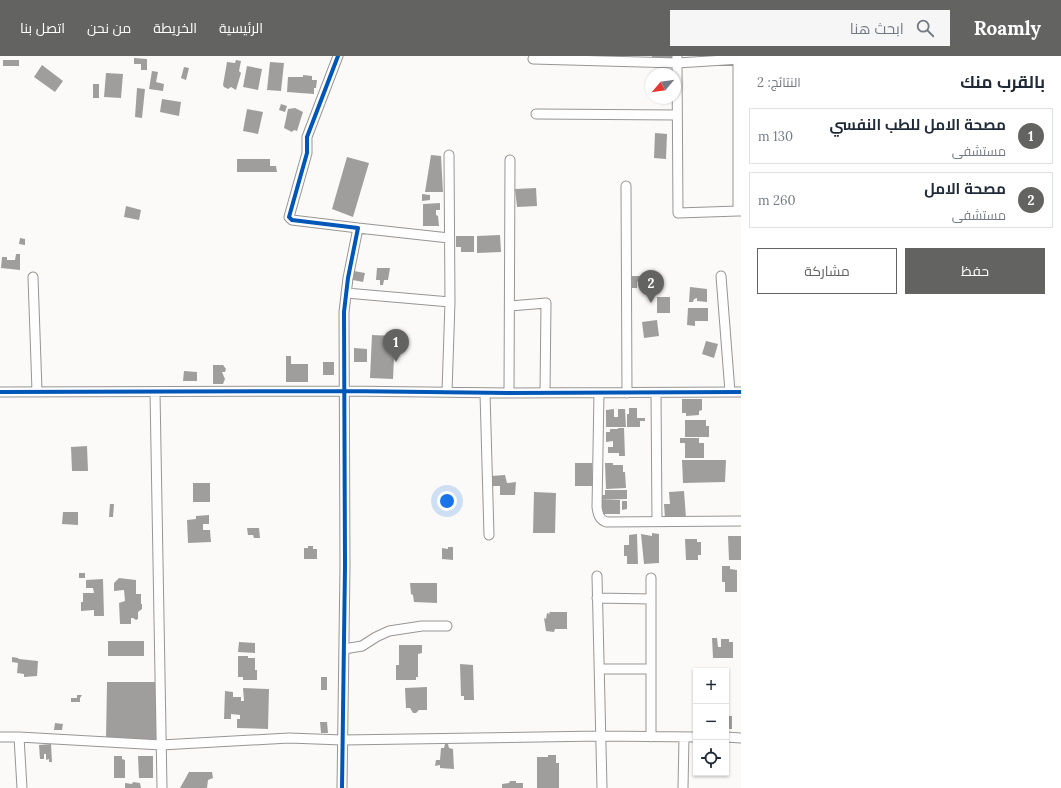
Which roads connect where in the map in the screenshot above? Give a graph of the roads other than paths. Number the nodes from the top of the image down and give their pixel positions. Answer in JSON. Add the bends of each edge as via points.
{"nodes":[{"id":1,"x":338,"y":56,"type":"edge"},
{"id":2,"x":533,"y":59,"type":"dead end"},
{"id":3,"x":740,"y":59,"type":"edge"},
{"id":4,"x":677,"y":60,"type":"edge"},
{"id":5,"x":536,"y":114,"type":"dead end"},
{"id":6,"x":677,"y":116,"type":"junction"},
{"id":7,"x":449,"y":155,"type":"dead end"},
{"id":8,"x":510,"y":160,"type":"dead end"},
{"id":9,"x":626,"y":186,"type":"dead end"},
{"id":10,"x":739,"y":211,"type":"edge"},
{"id":11,"x":358,"y":228,"type":"junction"},
{"id":12,"x":449,"y":238,"type":"junction"},
{"id":13,"x":721,"y":276,"type":"dead end"},
{"id":14,"x":33,"y":277,"type":"dead end"},
{"id":15,"x":346,"y":293,"type":"junction"},
{"id":16,"x":450,"y":302,"type":"junction"},
{"id":17,"x":510,"y":306,"type":"junction"},
{"id":18,"x":37,"y":391,"type":"junction"},
{"id":19,"x":344,"y":391,"type":"junction"},
{"id":20,"x":0,"y":392,"type":"edge"},
{"id":21,"x":155,"y":392,"type":"junction"},
{"id":22,"x":447,"y":392,"type":"junction"},
{"id":23,"x":730,"y":392,"type":"junction"},
{"id":24,"x":741,"y":392,"type":"edge"},
{"id":25,"x":485,"y":393,"type":"junction"},
{"id":26,"x":509,"y":393,"type":"junction"},
{"id":27,"x":545,"y":393,"type":"junction"},
{"id":28,"x":598,"y":393,"type":"junction"},
{"id":29,"x":628,"y":393,"type":"junction"},
{"id":30,"x":656,"y":393,"type":"junction"},
{"id":31,"x":657,"y":521,"type":"junction"},
{"id":32,"x":741,"y":521,"type":"edge"},
{"id":33,"x":489,"y":535,"type":"dead end"},
{"id":34,"x":597,"y":576,"type":"dead end"},
{"id":35,"x":651,"y":578,"type":"dead end"},
{"id":36,"x":597,"y":598,"type":"junction"},
{"id":37,"x":651,"y":599,"type":"junction"},
{"id":38,"x":447,"y":626,"type":"dead end"},
{"id":39,"x":344,"y":649,"type":"junction"},
{"id":40,"x":600,"y":669,"type":"junction"},
{"id":41,"x":651,"y":669,"type":"junction"},
{"id":42,"x":601,"y":736,"type":"junction"},
{"id":43,"x":0,"y":737,"type":"edge"},
{"id":44,"x":19,"y":737,"type":"junction"},
{"id":45,"x":651,"y":737,"type":"junction"},
{"id":46,"x":684,"y":737,"type":"junction"},
{"id":47,"x":693,"y":737,"type":"edge"},
{"id":48,"x":729,"y":738,"type":"edge"},
{"id":49,"x":741,"y":738,"type":"edge"},
{"id":50,"x":342,"y":740,"type":"junction"},
{"id":51,"x":161,"y":745,"type":"junction"},
{"id":52,"x":22,"y":788,"type":"edge"},
{"id":53,"x":162,"y":788,"type":"edge"},
{"id":54,"x":342,"y":788,"type":"edge"},
{"id":55,"x":602,"y":788,"type":"edge"},
{"id":56,"x":684,"y":788,"type":"edge"}],
"edges":[{"from":1,"to":11,"type":"street","via":[[307,137],[307,153],[289,217],[292,220]]},
{"from":2,"to":4,"type":"street"},
{"from":3,"to":4,"type":"street"},
{"from":3,"to":10,"type":"street"},
{"from":4,"to":6,"type":"street"},
{"from":5,"to":6,"type":"street"},
{"from":6,"to":10,"type":"street","via":[[678,213]]},
{"from":7,"to":12,"type":"street"},
{"from":8,"to":17,"type":"street"},
{"from":9,"to":29,"type":"street"},
{"from":11,"to":12,"type":"street"},
{"from":11,"to":15,"type":"street"},
{"from":12,"to":16,"type":"street"},
{"from":13,"to":23,"type":"street"},
{"from":14,"to":18,"type":"street"},
{"from":15,"to":16,"type":"street"},
{"from":15,"to":19,"type":"street"},
{"from":16,"to":22,"type":"street"},
{"from":17,"to":26,"type":"street"},
{"from":17,"to":27,"type":"street","via":[[546,303]]},
{"from":18,"to":20,"type":"street"},
{"from":18,"to":21,"type":"street"},
{"from":19,"to":21,"type":"street"},
{"from":19,"to":22,"type":"street"},
{"from":19,"to":39,"type":"street"},
{"from":21,"to":51,"type":"street"},
{"from":22,"to":25,"type":"street"},
{"from":23,"to":24,"type":"street"},
{"from":23,"to":30,"type":"street"},
{"from":25,"to":26,"type":"street"},
{"from":25,"to":33,"type":"street"},
{"from":26,"to":27,"type":"street"},
{"from":27,"to":28,"type":"street"},
{"from":28,"to":29,"type":"street"},
{"from":28,"to":31,"type":"street","via":[[598,515],[606,522]]},
{"from":29,"to":30,"type":"street"},
{"from":30,"to":31,"type":"street"},
{"from":31,"to":32,"type":"street"},
{"from":34,"to":36,"type":"street"},
{"from":35,"to":37,"type":"street"},
{"from":36,"to":37,"type":"street"},
{"from":36,"to":40,"type":"street"},
{"from":37,"to":41,"type":"street"},
{"from":38,"to":39,"type":"street","via":[[397,629],[357,648]]},
{"from":39,"to":50,"type":"street"},
{"from":40,"to":41,"type":"street"},
{"from":40,"to":42,"type":"street"},
{"from":41,"to":45,"type":"street"},
{"from":42,"to":45,"type":"street"},
{"from":42,"to":50,"type":"street"},
{"from":42,"to":55,"type":"street"},
{"from":43,"to":44,"type":"street"},
{"from":44,"to":51,"type":"street"},
{"from":44,"to":52,"type":"street"},
{"from":45,"to":46,"type":"street"},
{"from":46,"to":47,"type":"street"},
{"from":46,"to":56,"type":"street"},
{"from":48,"to":49,"type":"street"},
{"from":50,"to":51,"type":"street","via":[[289,738]]},
{"from":50,"to":54,"type":"street"},
{"from":51,"to":53,"type":"street"}]}
